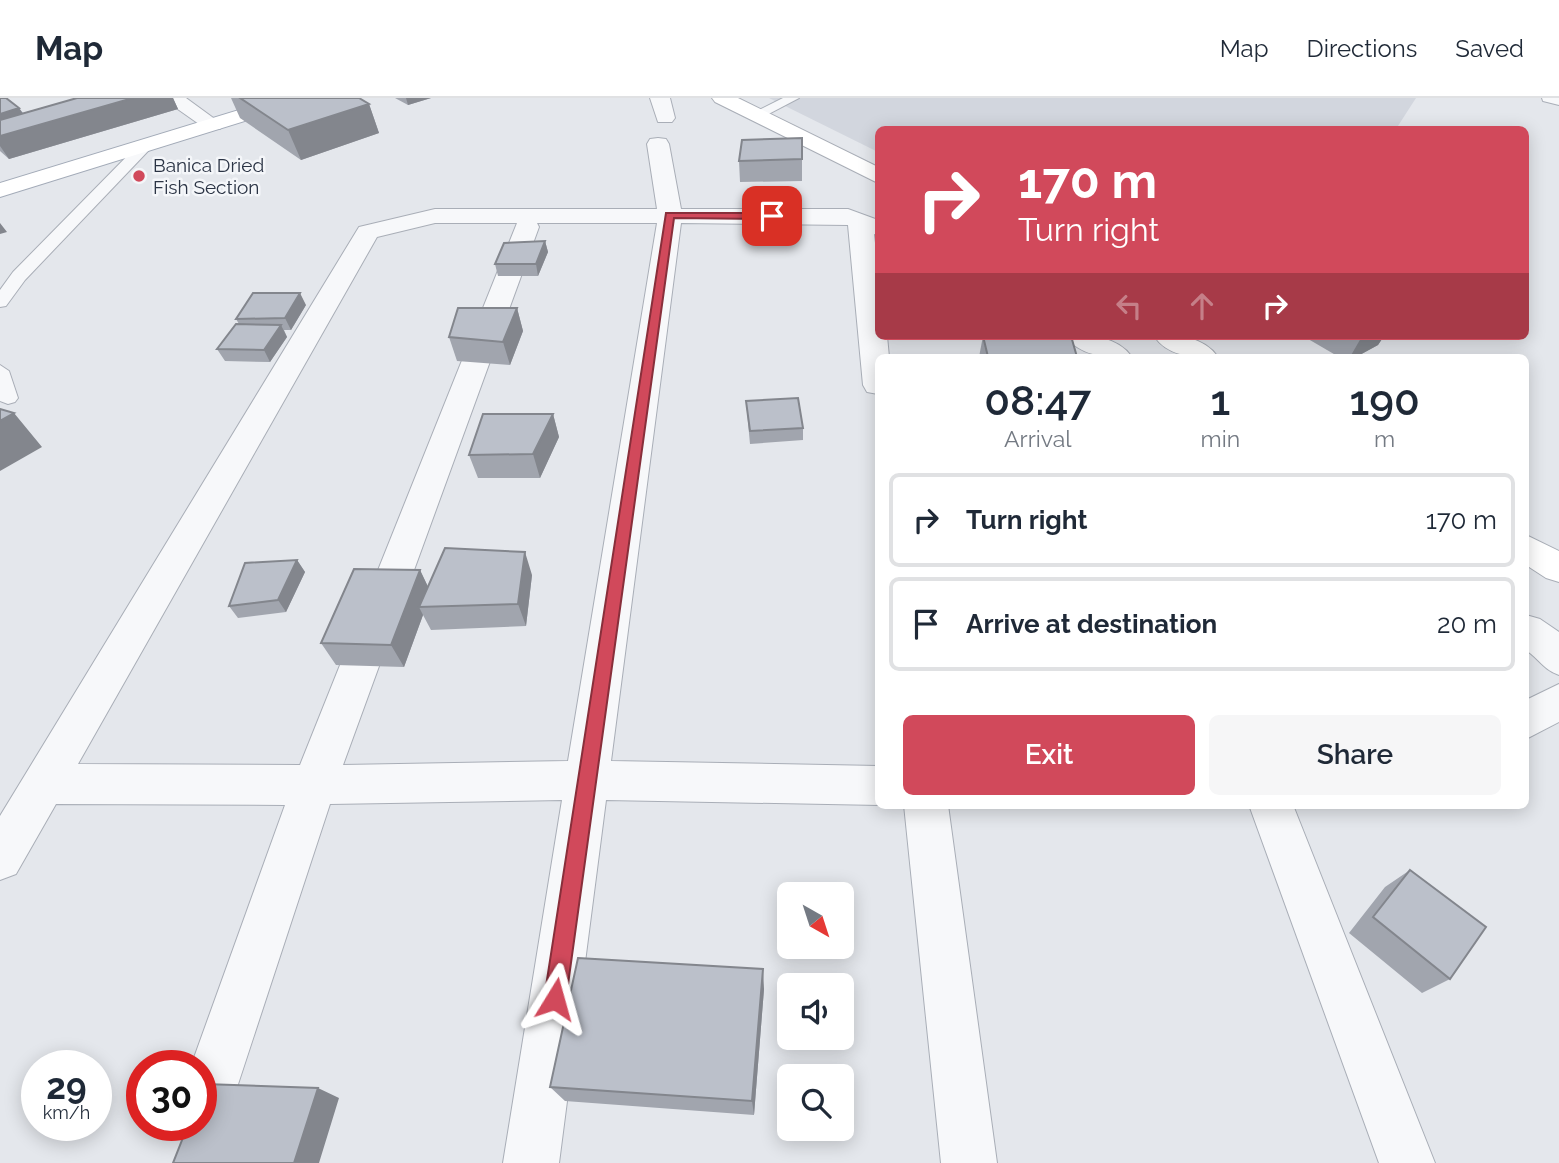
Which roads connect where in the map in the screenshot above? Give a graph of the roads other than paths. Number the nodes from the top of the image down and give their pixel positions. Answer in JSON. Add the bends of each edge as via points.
{"nodes":[{"id":1,"x":172,"y":98,"type":"edge"},
{"id":2,"x":299,"y":98,"type":"edge"},
{"id":3,"x":722,"y":98,"type":"edge"},
{"id":4,"x":793,"y":98,"type":"edge"},
{"id":5,"x":1548,"y":98,"type":"edge"},
{"id":6,"x":1559,"y":102,"type":"edge"},
{"id":7,"x":754,"y":116,"type":"junction"},
{"id":8,"x":654,"y":123,"type":"edge"},
{"id":9,"x":213,"y":125,"type":"junction"},
{"id":10,"x":145,"y":146,"type":"junction"},
{"id":11,"x":875,"y":175,"type":"edge"},
{"id":12,"x":1,"y":188,"type":"edge"},
{"id":13,"x":670,"y":215,"type":"junction"},
{"id":14,"x":532,"y":216,"type":"junction"},
{"id":15,"x":869,"y":223,"type":"edge"},
{"id":16,"x":0,"y":302,"type":"edge"},
{"id":17,"x":875,"y":331,"type":"edge"},
{"id":18,"x":1087,"y":340,"type":"edge"},
{"id":19,"x":1175,"y":340,"type":"edge"},
{"id":20,"x":1111,"y":354,"type":"edge"},
{"id":21,"x":1198,"y":354,"type":"edge"},
{"id":22,"x":0,"y":371,"type":"edge"},
{"id":23,"x":8,"y":398,"type":"dead end"},
{"id":24,"x":1529,"y":550,"type":"edge"},
{"id":25,"x":1559,"y":568,"type":"edge"},
{"id":26,"x":1529,"y":632,"type":"edge"},
{"id":27,"x":1559,"y":659,"type":"edge"},
{"id":28,"x":1559,"y":701,"type":"edge"},
{"id":29,"x":1529,"y":719,"type":"edge"},
{"id":30,"x":587,"y":780,"type":"junction"},
{"id":31,"x":43,"y":784,"type":"junction"},
{"id":32,"x":314,"y":785,"type":"junction"},
{"id":33,"x":875,"y":786,"type":"edge"},
{"id":34,"x":926,"y":809,"type":"edge"},
{"id":35,"x":1273,"y":809,"type":"edge"},
{"id":36,"x":0,"y":858,"type":"edge"},
{"id":37,"x":217,"y":1069,"type":"edge"},
{"id":38,"x":193,"y":1141,"type":"edge"},
{"id":39,"x":185,"y":1163,"type":"edge"},
{"id":40,"x":531,"y":1163,"type":"edge"},
{"id":41,"x":969,"y":1163,"type":"edge"},
{"id":42,"x":1407,"y":1163,"type":"edge"}],
"edges":[{"from":1,"to":9,"type":"street"},
{"from":2,"to":9,"type":"street"},
{"from":3,"to":7,"type":"street"},
{"from":4,"to":7,"type":"lane"},
{"from":5,"to":6,"type":"lane"},
{"from":7,"to":11,"type":"street"},
{"from":8,"to":13,"type":"street"},
{"from":9,"to":10,"type":"street"},
{"from":10,"to":12,"type":"street"},
{"from":10,"to":16,"type":"lane","via":[[19,276]]},
{"from":13,"to":14,"type":"street"},
{"from":13,"to":15,"type":"street","via":[[848,216]]},
{"from":13,"to":30,"type":"street"},
{"from":14,"to":31,"type":"street","via":[[435,216],[368,232]]},
{"from":14,"to":32,"type":"street"},
{"from":15,"to":17,"type":"street"},
{"from":18,"to":20,"type":"street"},
{"from":19,"to":21,"type":"street"},
{"from":22,"to":23,"type":"lane"},
{"from":24,"to":25,"type":"street"},
{"from":26,"to":27,"type":"street","via":[[1550,646]]},
{"from":28,"to":29,"type":"street"},
{"from":30,"to":32,"type":"street"},
{"from":30,"to":33,"type":"street"},
{"from":30,"to":40,"type":"street"},
{"from":31,"to":32,"type":"street"},
{"from":31,"to":36,"type":"street"},
{"from":32,"to":37,"type":"street"},
{"from":34,"to":41,"type":"street"},
{"from":35,"to":42,"type":"street"},
{"from":38,"to":39,"type":"street"}]}
